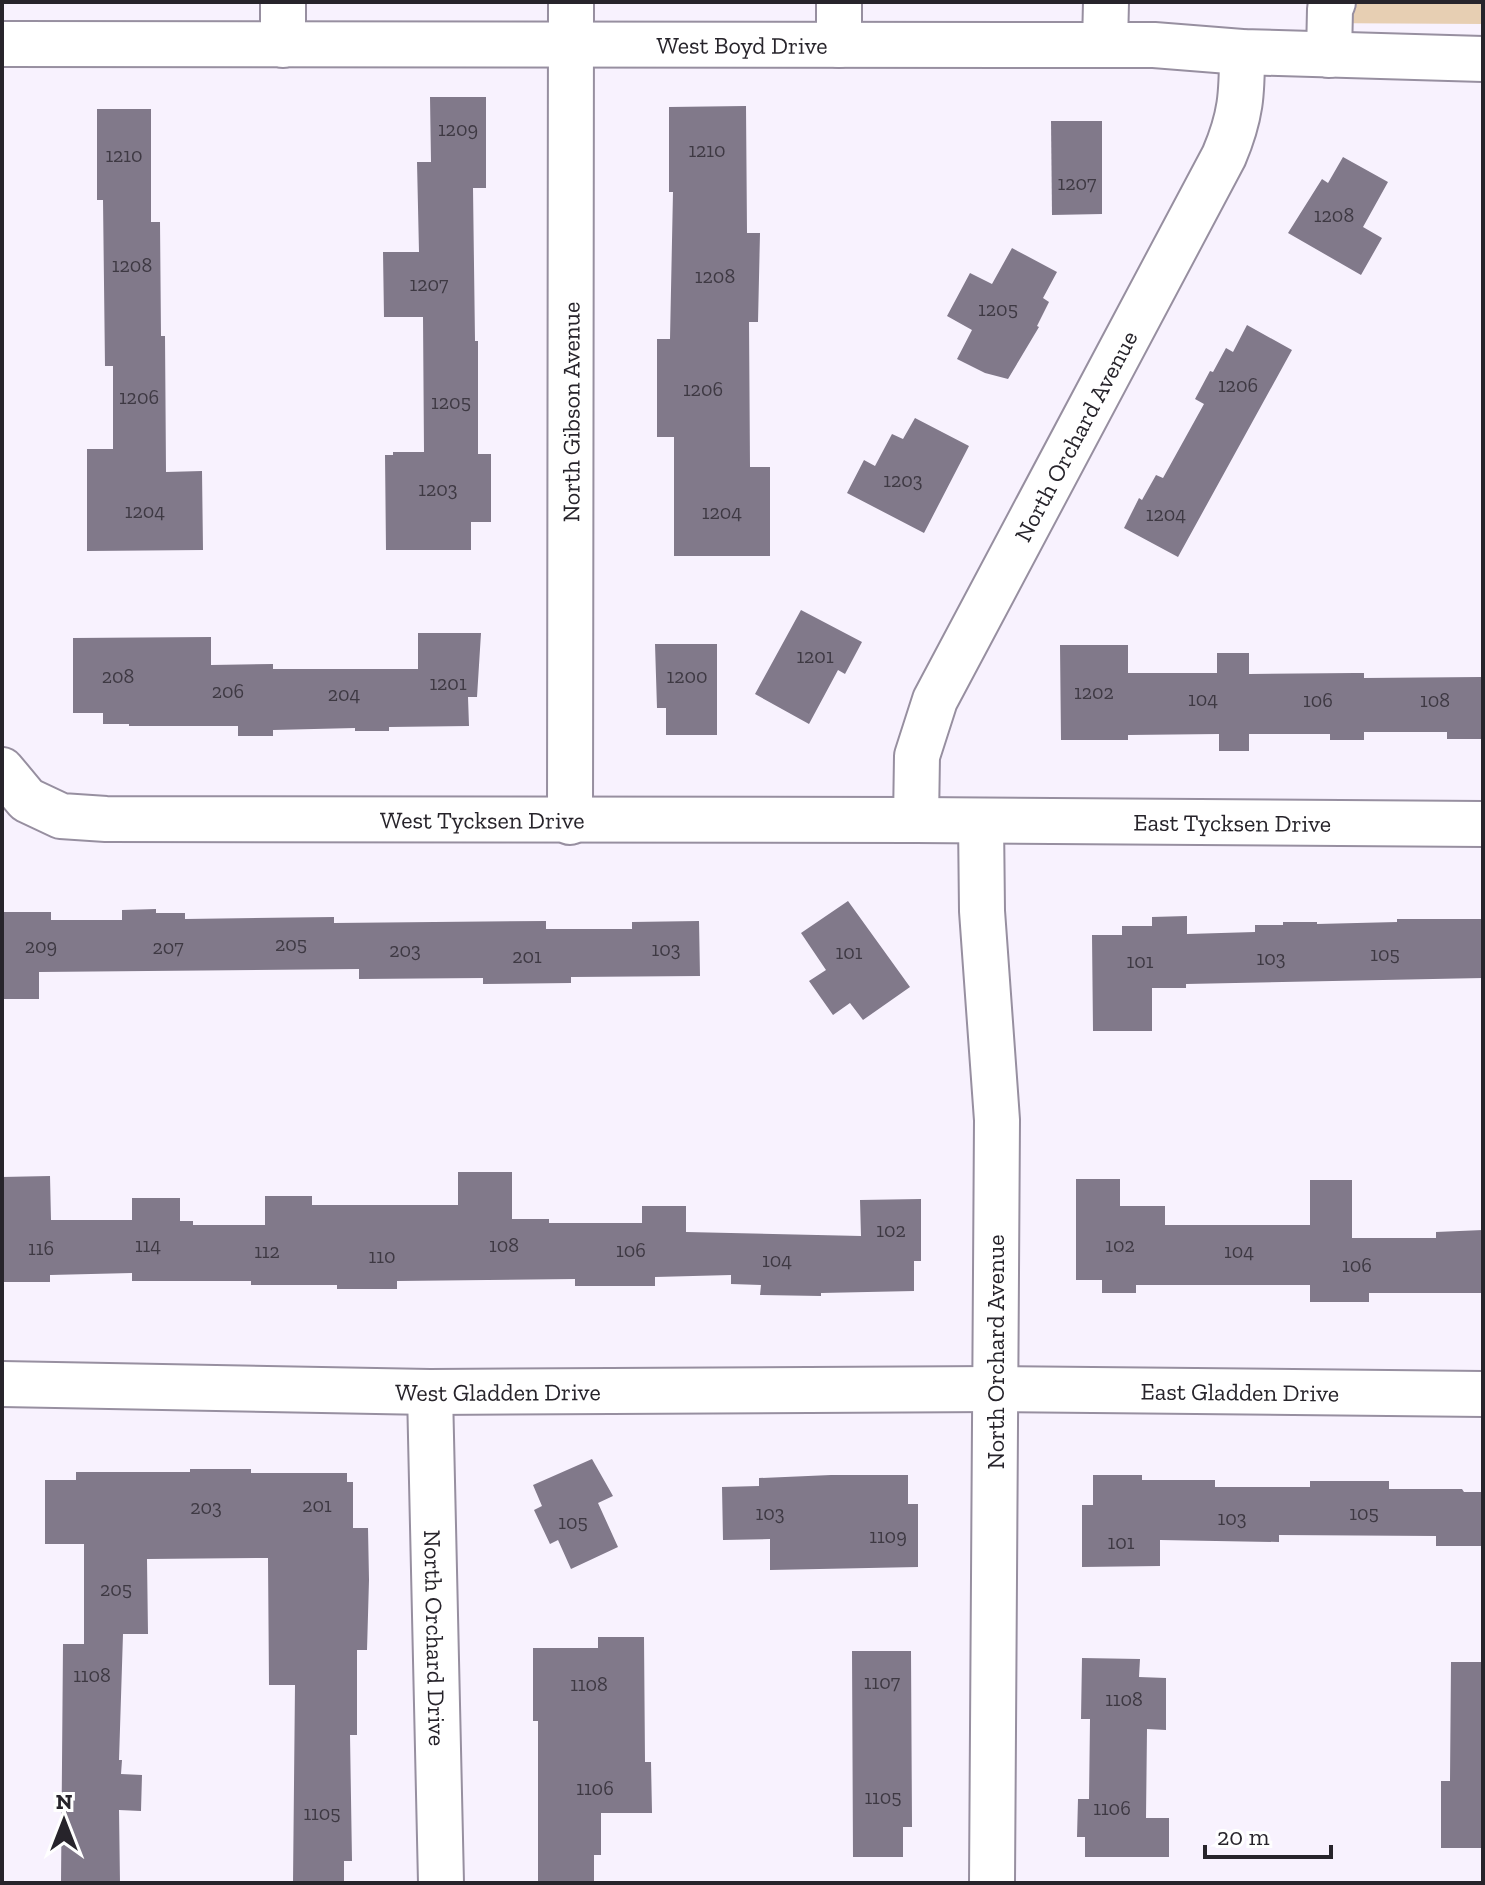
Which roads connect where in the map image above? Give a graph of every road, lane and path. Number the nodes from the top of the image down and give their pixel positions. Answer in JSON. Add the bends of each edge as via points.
{"nodes":[{"id":1,"x":283,"y":2,"type":"edge"},
{"id":2,"x":571,"y":2,"type":"edge"},
{"id":3,"x":839,"y":2,"type":"edge"},
{"id":4,"x":1106,"y":2,"type":"edge"},
{"id":5,"x":1333,"y":2,"type":"edge"},
{"id":6,"x":2,"y":44,"type":"edge"},
{"id":7,"x":283,"y":45,"type":"junction"},
{"id":8,"x":839,"y":45,"type":"junction"},
{"id":9,"x":1105,"y":45,"type":"junction"},
{"id":10,"x":570,"y":46,"type":"junction"},
{"id":11,"x":1242,"y":52,"type":"junction"},
{"id":12,"x":1329,"y":55,"type":"junction"},
{"id":13,"x":1483,"y":59,"type":"edge"},
{"id":14,"x":2,"y":770,"type":"edge"},
{"id":15,"x":916,"y":820,"type":"junction"},
{"id":16,"x":981,"y":821,"type":"junction"},
{"id":17,"x":570,"y":822,"type":"junction"},
{"id":18,"x":1483,"y":824,"type":"edge"},
{"id":19,"x":2,"y":1384,"type":"edge"},
{"id":20,"x":995,"y":1389,"type":"junction"},
{"id":21,"x":430,"y":1392,"type":"junction"},
{"id":22,"x":1483,"y":1394,"type":"edge"},
{"id":23,"x":441,"y":1883,"type":"edge"},
{"id":24,"x":992,"y":1883,"type":"edge"}],
"edges":[{"from":1,"to":7,"type":"street"},
{"from":2,"to":10,"type":"street","name":"North Gibson Avenue"},
{"from":3,"to":8,"type":"street"},
{"from":4,"to":9,"type":"street"},
{"from":5,"to":12,"type":"street"},
{"from":6,"to":7,"type":"street","name":"West Boyd Drive"},
{"from":7,"to":10,"type":"street","name":"West Boyd Drive"},
{"from":8,"to":9,"type":"street","name":"West Boyd Drive"},
{"from":8,"to":10,"type":"street","name":"West Boyd Drive"},
{"from":9,"to":11,"type":"street","name":"West Boyd Drive"},
{"from":10,"to":17,"type":"street","name":"North Gibson Avenue"},
{"from":11,"to":12,"type":"street","name":"West Boyd Drive"},
{"from":11,"to":15,"type":"street","name":"North Orchard Avenue","via":[[1242,100],[1224,156],[935,700],[917,756]]},
{"from":12,"to":13,"type":"street","name":"West Boyd Drive"},
{"from":14,"to":17,"type":"street","name":"West Tycksen Drive","via":[[27,800],[61,816]]},
{"from":15,"to":16,"type":"street","name":"West Tycksen Drive"},
{"from":15,"to":17,"type":"street","name":"West Tycksen Drive"},
{"from":16,"to":18,"type":"street","name":"East Tycksen Drive"},
{"from":16,"to":20,"type":"street","name":"North Orchard Avenue","via":[[997,1120]]},
{"from":19,"to":21,"type":"street","name":"West Gladden Drive"},
{"from":20,"to":21,"type":"street","name":"West Gladden Drive"},
{"from":20,"to":22,"type":"street","name":"East Gladden Drive"},
{"from":20,"to":24,"type":"street","name":"North Orchard Avenue"},
{"from":21,"to":23,"type":"street","name":"North Orchard Drive"}]}
